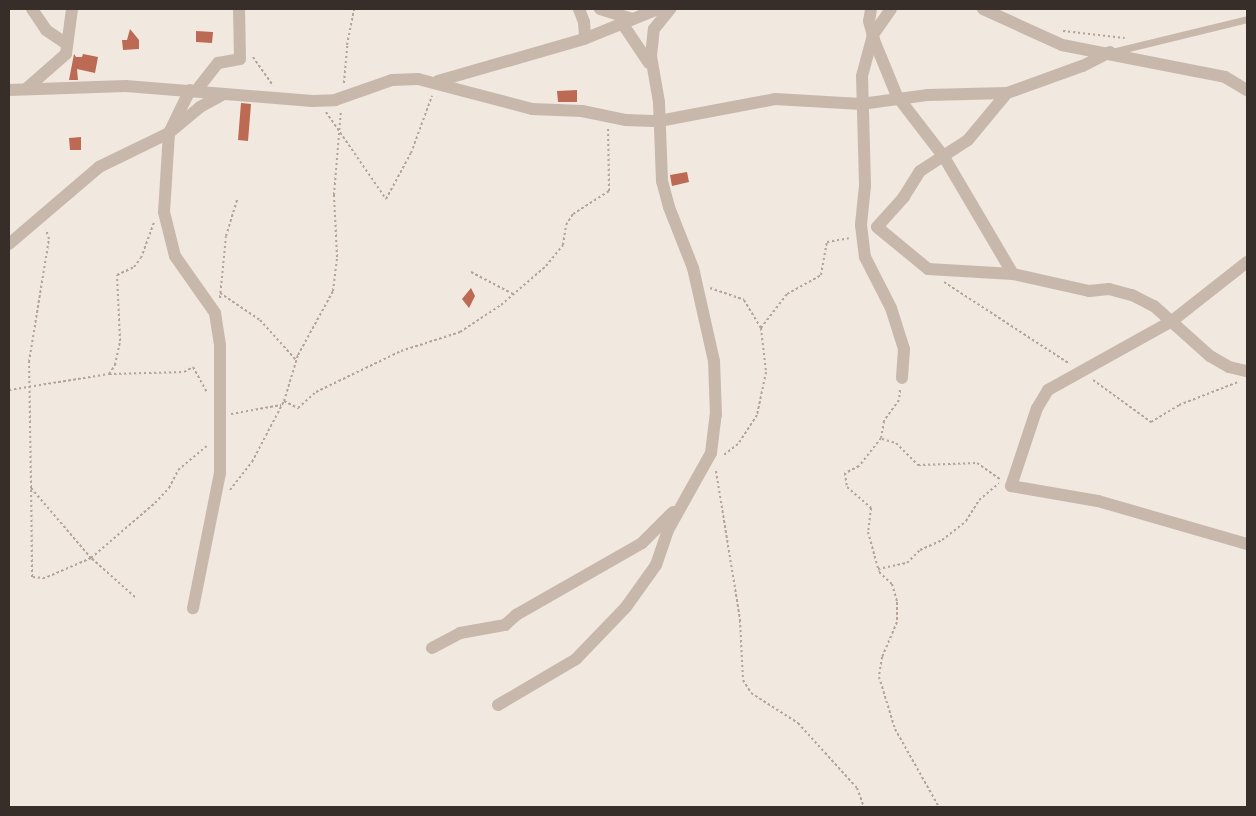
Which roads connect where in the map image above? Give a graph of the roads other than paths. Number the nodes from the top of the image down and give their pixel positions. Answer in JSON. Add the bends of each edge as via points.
{"nodes":[{"id":1,"x":32,"y":9,"type":"edge"},
{"id":2,"x":72,"y":9,"type":"edge"},
{"id":3,"x":240,"y":9,"type":"edge"},
{"id":4,"x":579,"y":9,"type":"edge"},
{"id":5,"x":600,"y":9,"type":"edge"},
{"id":6,"x":658,"y":9,"type":"edge"},
{"id":7,"x":670,"y":9,"type":"edge"},
{"id":8,"x":871,"y":9,"type":"edge"},
{"id":9,"x":891,"y":9,"type":"edge"},
{"id":10,"x":983,"y":9,"type":"edge"},
{"id":11,"x":1247,"y":19,"type":"edge"},
{"id":12,"x":627,"y":21,"type":"junction"},
{"id":13,"x":873,"y":35,"type":"junction"},
{"id":14,"x":585,"y":38,"type":"junction"},
{"id":15,"x":68,"y":44,"type":"junction"},
{"id":16,"x":1110,"y":52,"type":"junction"},
{"id":17,"x":654,"y":72,"type":"junction"},
{"id":18,"x":438,"y":82,"type":"junction"},
{"id":19,"x":26,"y":89,"type":"junction"},
{"id":20,"x":9,"y":90,"type":"edge"},
{"id":21,"x":193,"y":90,"type":"junction"},
{"id":22,"x":1247,"y":90,"type":"edge"},
{"id":23,"x":1007,"y":93,"type":"junction"},
{"id":24,"x":222,"y":95,"type":"junction"},
{"id":25,"x":901,"y":100,"type":"junction"},
{"id":26,"x":861,"y":104,"type":"junction"},
{"id":27,"x":659,"y":121,"type":"junction"},
{"id":28,"x":169,"y":133,"type":"junction"},
{"id":29,"x":944,"y":157,"type":"junction"},
{"id":30,"x":877,"y":227,"type":"junction"},
{"id":31,"x":862,"y":239,"type":"junction"},
{"id":32,"x":9,"y":244,"type":"edge"},
{"id":33,"x":1247,"y":262,"type":"edge"},
{"id":34,"x":1013,"y":274,"type":"junction"},
{"id":35,"x":1172,"y":321,"type":"junction"},
{"id":36,"x":1247,"y":371,"type":"edge"},
{"id":37,"x":902,"y":378,"type":"road end"},
{"id":38,"x":679,"y":508,"type":"junction"},
{"id":39,"x":1247,"y":544,"type":"edge"},
{"id":40,"x":193,"y":608,"type":"dead end"},
{"id":41,"x":432,"y":648,"type":"dead end"},
{"id":42,"x":498,"y":705,"type":"dead end"}],
"edges":[{"from":1,"to":15,"type":"street","via":[[46,30]]},
{"from":2,"to":15,"type":"street"},
{"from":3,"to":21,"type":"street","via":[[240,60],[218,63]]},
{"from":4,"to":14,"type":"street"},
{"from":5,"to":12,"type":"street"},
{"from":6,"to":12,"type":"street"},
{"from":7,"to":17,"type":"street","via":[[654,29],[650,43]]},
{"from":8,"to":13,"type":"street","via":[[869,21]]},
{"from":9,"to":13,"type":"street"},
{"from":10,"to":16,"type":"street","via":[[1062,45]]},
{"from":11,"to":16,"type":"lane"},
{"from":12,"to":14,"type":"street"},
{"from":12,"to":17,"type":"street"},
{"from":13,"to":25,"type":"street"},
{"from":13,"to":26,"type":"street","via":[[862,76]]},
{"from":14,"to":18,"type":"street"},
{"from":15,"to":19,"type":"street","via":[[66,54]]},
{"from":16,"to":22,"type":"street","via":[[1224,77]]},
{"from":16,"to":23,"type":"street","via":[[1082,66]]},
{"from":17,"to":27,"type":"street"},
{"from":18,"to":24,"type":"street","via":[[392,80],[342,97],[316,101]]},
{"from":18,"to":27,"type":"street","via":[[532,109]]},
{"from":19,"to":20,"type":"street"},
{"from":19,"to":21,"type":"street","via":[[126,86]]},
{"from":21,"to":24,"type":"street"},
{"from":21,"to":28,"type":"street"},
{"from":23,"to":25,"type":"street","via":[[928,95]]},
{"from":23,"to":29,"type":"street","via":[[968,140]]},
{"from":24,"to":28,"type":"street"},
{"from":25,"to":26,"type":"street"},
{"from":25,"to":29,"type":"street"},
{"from":26,"to":27,"type":"street","via":[[775,99]]},
{"from":26,"to":31,"type":"street","via":[[865,186]]},
{"from":27,"to":38,"type":"street","via":[[662,182],[704,309],[714,370],[716,415],[712,453]]},
{"from":28,"to":32,"type":"street","via":[[99,167]]},
{"from":28,"to":40,"type":"street","via":[[164,207],[168,237],[174,256],[215,314],[220,346],[220,473]]},
{"from":29,"to":30,"type":"street","via":[[920,171],[904,197]]},
{"from":29,"to":34,"type":"street"},
{"from":30,"to":31,"type":"street"},
{"from":30,"to":34,"type":"street","via":[[928,269]]},
{"from":31,"to":37,"type":"street","via":[[876,283],[891,308],[904,349]]},
{"from":33,"to":35,"type":"street"},
{"from":34,"to":35,"type":"street","via":[[1090,291],[1109,289],[1132,295],[1154,306]]},
{"from":35,"to":36,"type":"street","via":[[1210,356],[1228,367]]},
{"from":35,"to":39,"type":"street","via":[[1048,390],[1037,408],[1011,486],[1098,501]]},
{"from":38,"to":41,"type":"street","via":[[642,543],[505,624],[460,633]]},
{"from":38,"to":42,"type":"street","via":[[656,565],[626,607],[576,659]]}]}
